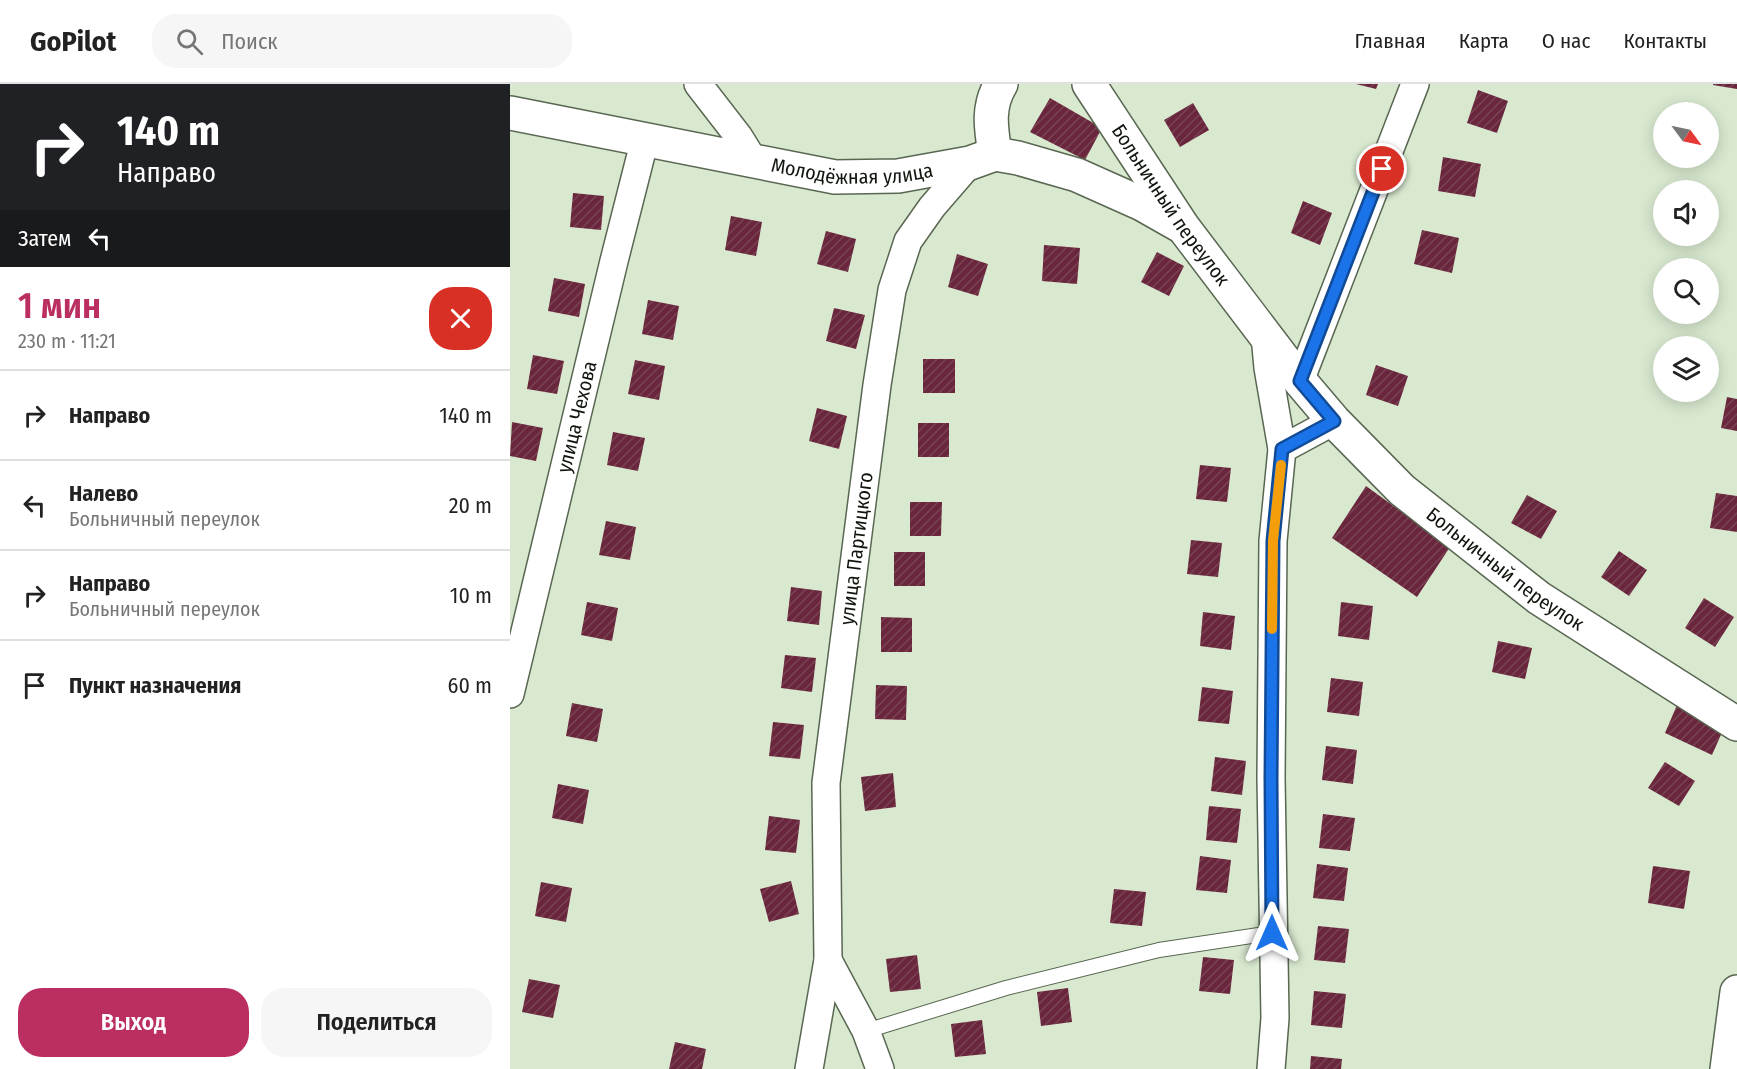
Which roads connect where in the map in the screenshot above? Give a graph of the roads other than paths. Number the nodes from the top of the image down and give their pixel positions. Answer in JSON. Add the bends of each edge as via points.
{"nodes":[{"id":1,"x":698,"y":84,"type":"edge"},
{"id":2,"x":1001,"y":84,"type":"edge"},
{"id":3,"x":1089,"y":84,"type":"edge"},
{"id":4,"x":1415,"y":84,"type":"edge"},
{"id":5,"x":510,"y":113,"type":"edge"},
{"id":6,"x":645,"y":140,"type":"junction"},
{"id":7,"x":983,"y":159,"type":"junction"},
{"id":8,"x":755,"y":163,"type":"junction"},
{"id":9,"x":1183,"y":227,"type":"junction"},
{"id":10,"x":1265,"y":335,"type":"junction"},
{"id":11,"x":1300,"y":381,"type":"junction"},
{"id":12,"x":1334,"y":421,"type":"junction"},
{"id":13,"x":1282,"y":449,"type":"junction"},
{"id":14,"x":510,"y":694,"type":"edge"},
{"id":15,"x":1737,"y":724,"type":"edge"},
{"id":16,"x":1272,"y":933,"type":"junction"},
{"id":17,"x":828,"y":960,"type":"junction"},
{"id":18,"x":1737,"y":992,"type":"edge"},
{"id":19,"x":866,"y":1031,"type":"junction"},
{"id":20,"x":809,"y":1069,"type":"edge"},
{"id":21,"x":880,"y":1069,"type":"edge"},
{"id":22,"x":1271,"y":1069,"type":"edge"},
{"id":23,"x":1727,"y":1069,"type":"edge"}],
"edges":[{"from":1,"to":8,"type":"street"},
{"from":2,"to":7,"type":"street","via":[[990,112]]},
{"from":3,"to":9,"type":"street","name":"Больничный переулок"},
{"from":4,"to":11,"type":"street"},
{"from":5,"to":6,"type":"street","name":"Молодёжная улица"},
{"from":6,"to":8,"type":"street","name":"Молодёжная улица"},
{"from":6,"to":14,"type":"street","name":"улица Чехова"},
{"from":7,"to":8,"type":"street","name":"Молодёжная улица","via":[[898,176],[873,177],[835,177]]},
{"from":7,"to":9,"type":"street","name":"Молодёжная улица","via":[[1018,158],[1077,175]]},
{"from":7,"to":17,"type":"street","name":"улица Партицкого","via":[[932,207],[908,241],[892,290],[826,783]]},
{"from":9,"to":10,"type":"street","name":"Больничный переулок"},
{"from":10,"to":11,"type":"street","name":"Больничный переулок"},
{"from":10,"to":13,"type":"street"},
{"from":11,"to":12,"type":"street","name":"Больничный переулок"},
{"from":12,"to":13,"type":"street"},
{"from":12,"to":15,"type":"street","name":"Больничный переулок","via":[[1402,490],[1539,598]]},
{"from":13,"to":16,"type":"street","via":[[1273,541]]},
{"from":16,"to":19,"type":"lane","via":[[1159,950],[1006,988]]},
{"from":16,"to":22,"type":"street","via":[[1275,1018]]},
{"from":17,"to":19,"type":"street","name":"улица Партицкого"},
{"from":17,"to":20,"type":"street","name":"улица Партицкого"},
{"from":18,"to":23,"type":"street"},
{"from":19,"to":21,"type":"street","name":"улица Партицкого"}]}
